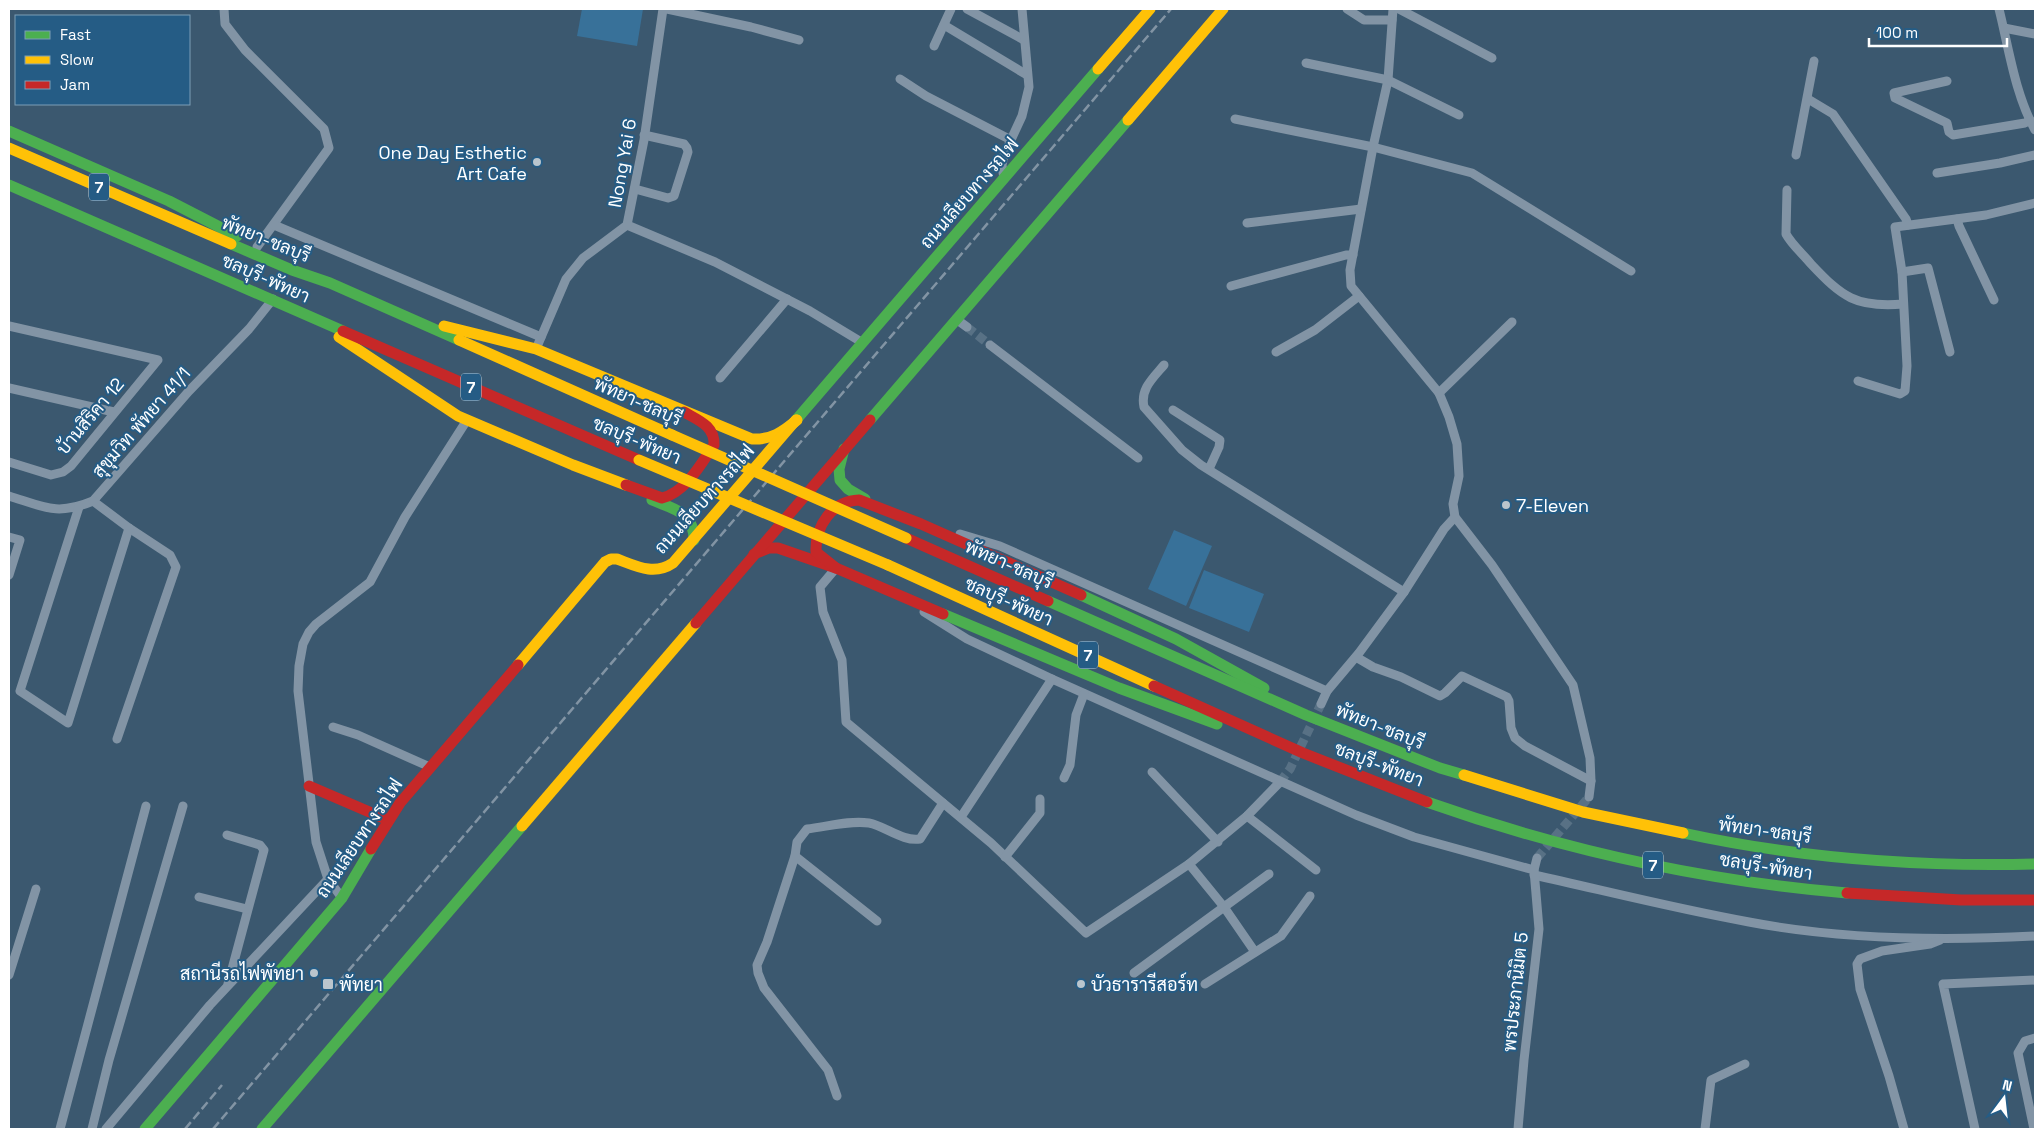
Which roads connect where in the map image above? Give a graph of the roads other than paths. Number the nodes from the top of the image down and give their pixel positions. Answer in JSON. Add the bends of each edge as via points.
{"nodes":[{"id":1,"x":224,"y":9,"type":"edge"},
{"id":2,"x":665,"y":9,"type":"edge"},
{"id":3,"x":951,"y":9,"type":"edge"},
{"id":4,"x":967,"y":9,"type":"edge"},
{"id":5,"x":1022,"y":9,"type":"edge"},
{"id":6,"x":1150,"y":9,"type":"edge"},
{"id":7,"x":1223,"y":9,"type":"edge"},
{"id":8,"x":1347,"y":9,"type":"edge"},
{"id":9,"x":1393,"y":9,"type":"edge"},
{"id":10,"x":1399,"y":9,"type":"edge"},
{"id":11,"x":1999,"y":9,"type":"edge"},
{"id":12,"x":1392,"y":20,"type":"junction"},
{"id":13,"x":944,"y":25,"type":"junction"},
{"id":14,"x":2004,"y":28,"type":"junction"},
{"id":15,"x":2035,"y":34,"type":"edge"},
{"id":16,"x":799,"y":40,"type":"dead end"},
{"id":17,"x":1024,"y":40,"type":"junction"},
{"id":18,"x":934,"y":46,"type":"dead end"},
{"id":19,"x":1492,"y":58,"type":"dead end"},
{"id":20,"x":1814,"y":61,"type":"dead end"},
{"id":21,"x":1306,"y":63,"type":"dead end"},
{"id":22,"x":1027,"y":75,"type":"junction"},
{"id":23,"x":900,"y":79,"type":"dead end"},
{"id":24,"x":1388,"y":80,"type":"junction"},
{"id":25,"x":1947,"y":81,"type":"dead end"},
{"id":26,"x":1808,"y":98,"type":"junction"},
{"id":27,"x":1460,"y":115,"type":"dead end"},
{"id":28,"x":1235,"y":119,"type":"dead end"},
{"id":29,"x":2030,"y":120,"type":"junction"},
{"id":30,"x":2035,"y":130,"type":"edge"},
{"id":31,"x":9,"y":131,"type":"edge"},
{"id":32,"x":644,"y":135,"type":"junction"},
{"id":33,"x":1011,"y":140,"type":"junction"},
{"id":34,"x":1373,"y":146,"type":"junction"},
{"id":35,"x":9,"y":148,"type":"edge"},
{"id":36,"x":1796,"y":155,"type":"dead end"},
{"id":37,"x":2035,"y":155,"type":"edge"},
{"id":38,"x":1937,"y":172,"type":"dead end"},
{"id":39,"x":1004,"y":179,"type":"junction"},
{"id":40,"x":9,"y":185,"type":"edge"},
{"id":41,"x":635,"y":189,"type":"junction"},
{"id":42,"x":1787,"y":190,"type":"dead end"},
{"id":43,"x":2035,"y":203,"type":"edge"},
{"id":44,"x":1361,"y":209,"type":"junction"},
{"id":45,"x":1957,"y":219,"type":"junction"},
{"id":46,"x":1246,"y":223,"type":"dead end"},
{"id":47,"x":274,"y":225,"type":"junction"},
{"id":48,"x":627,"y":225,"type":"junction"},
{"id":49,"x":1908,"y":225,"type":"junction"},
{"id":50,"x":257,"y":247,"type":"junction"},
{"id":51,"x":1353,"y":255,"type":"junction"},
{"id":52,"x":1631,"y":271,"type":"dead end"},
{"id":53,"x":1902,"y":272,"type":"junction"},
{"id":54,"x":330,"y":283,"type":"junction"},
{"id":55,"x":1231,"y":286,"type":"dead end"},
{"id":56,"x":1360,"y":296,"type":"junction"},
{"id":57,"x":787,"y":299,"type":"junction"},
{"id":58,"x":273,"y":300,"type":"junction"},
{"id":59,"x":1994,"y":300,"type":"dead end"},
{"id":60,"x":1903,"y":304,"type":"junction"},
{"id":61,"x":304,"y":313,"type":"junction"},
{"id":62,"x":401,"y":315,"type":"junction"},
{"id":63,"x":956,"y":319,"type":"junction"},
{"id":64,"x":1512,"y":322,"type":"dead end"},
{"id":65,"x":9,"y":326,"type":"edge"},
{"id":66,"x":967,"y":327,"type":"tunnel mouth"},
{"id":67,"x":541,"y":337,"type":"junction"},
{"id":68,"x":864,"y":343,"type":"junction"},
{"id":69,"x":990,"y":345,"type":"tunnel mouth"},
{"id":70,"x":536,"y":349,"type":"junction"},
{"id":71,"x":1276,"y":352,"type":"dead end"},
{"id":72,"x":1950,"y":352,"type":"dead end"},
{"id":73,"x":1164,"y":366,"type":"dead end"},
{"id":74,"x":720,"y":378,"type":"dead end"},
{"id":75,"x":1858,"y":381,"type":"dead end"},
{"id":76,"x":9,"y":388,"type":"edge"},
{"id":77,"x":1439,"y":394,"type":"junction"},
{"id":78,"x":1173,"y":410,"type":"dead end"},
{"id":79,"x":114,"y":412,"type":"junction"},
{"id":80,"x":684,"y":412,"type":"junction"},
{"id":81,"x":467,"y":420,"type":"junction"},
{"id":82,"x":797,"y":420,"type":"junction"},
{"id":83,"x":844,"y":449,"type":"junction"},
{"id":84,"x":1138,"y":458,"type":"dead end"},
{"id":85,"x":9,"y":462,"type":"edge"},
{"id":86,"x":573,"y":465,"type":"junction"},
{"id":87,"x":1208,"y":470,"type":"junction"},
{"id":88,"x":9,"y":496,"type":"edge"},
{"id":89,"x":93,"y":501,"type":"junction"},
{"id":90,"x":875,"y":505,"type":"junction"},
{"id":91,"x":78,"y":507,"type":"junction"},
{"id":92,"x":905,"y":518,"type":"junction"},
{"id":93,"x":1455,"y":518,"type":"junction"},
{"id":94,"x":129,"y":528,"type":"junction"},
{"id":95,"x":9,"y":537,"type":"edge"},
{"id":96,"x":694,"y":540,"type":"junction"},
{"id":97,"x":754,"y":554,"type":"junction"},
{"id":98,"x":836,"y":568,"type":"junction"},
{"id":99,"x":9,"y":575,"type":"edge"},
{"id":100,"x":888,"y":590,"type":"junction"},
{"id":101,"x":1404,"y":592,"type":"junction"},
{"id":102,"x":1356,"y":657,"type":"junction"},
{"id":103,"x":1052,"y":679,"type":"junction"},
{"id":104,"x":1328,"y":691,"type":"junction"},
{"id":105,"x":1084,"y":694,"type":"junction"},
{"id":106,"x":1321,"y":704,"type":"tunnel mouth"},
{"id":107,"x":1306,"y":715,"type":"junction"},
{"id":108,"x":333,"y":726,"type":"dead end"},
{"id":109,"x":117,"y":738,"type":"dead end"},
{"id":110,"x":1288,"y":747,"type":"junction"},
{"id":111,"x":430,"y":767,"type":"junction"},
{"id":112,"x":1152,"y":772,"type":"dead end"},
{"id":113,"x":1064,"y":778,"type":"dead end"},
{"id":114,"x":1591,"y":781,"type":"junction"},
{"id":115,"x":1280,"y":782,"type":"junction"},
{"id":116,"x":309,"y":786,"type":"junction"},
{"id":117,"x":1589,"y":796,"type":"tunnel mouth"},
{"id":118,"x":1040,"y":799,"type":"dead end"},
{"id":119,"x":943,"y":803,"type":"junction"},
{"id":120,"x":146,"y":806,"type":"dead end"},
{"id":121,"x":183,"y":806,"type":"dead end"},
{"id":122,"x":1247,"y":816,"type":"junction"},
{"id":123,"x":961,"y":817,"type":"junction"},
{"id":124,"x":388,"y":820,"type":"junction"},
{"id":125,"x":227,"y":835,"type":"dead end"},
{"id":126,"x":1218,"y":842,"type":"junction"},
{"id":127,"x":795,"y":856,"type":"junction"},
{"id":128,"x":1005,"y":857,"type":"junction"},
{"id":129,"x":1537,"y":858,"type":"tunnel mouth"},
{"id":130,"x":1190,"y":864,"type":"junction"},
{"id":131,"x":2035,"y":864,"type":"edge"},
{"id":132,"x":1316,"y":870,"type":"dead end"},
{"id":133,"x":1534,"y":873,"type":"junction"},
{"id":134,"x":1269,"y":874,"type":"dead end"},
{"id":135,"x":328,"y":879,"type":"junction"},
{"id":136,"x":36,"y":889,"type":"dead end"},
{"id":137,"x":1310,"y":896,"type":"dead end"},
{"id":138,"x":199,"y":897,"type":"dead end"},
{"id":139,"x":342,"y":898,"type":"junction"},
{"id":140,"x":2035,"y":900,"type":"edge"},
{"id":141,"x":1224,"y":907,"type":"junction"},
{"id":142,"x":248,"y":909,"type":"junction"},
{"id":143,"x":877,"y":920,"type":"dead end"},
{"id":144,"x":2035,"y":936,"type":"edge"},
{"id":145,"x":1945,"y":939,"type":"junction"},
{"id":146,"x":1255,"y":952,"type":"junction"},
{"id":147,"x":1134,"y":973,"type":"dead end"},
{"id":148,"x":9,"y":976,"type":"edge"},
{"id":149,"x":2035,"y":980,"type":"edge"},
{"id":150,"x":1205,"y":984,"type":"dead end"},
{"id":151,"x":228,"y":986,"type":"junction"},
{"id":152,"x":2035,"y":1038,"type":"edge"},
{"id":153,"x":1745,"y":1064,"type":"dead end"},
{"id":154,"x":837,"y":1096,"type":"dead end"},
{"id":155,"x":60,"y":1129,"type":"edge"},
{"id":156,"x":92,"y":1129,"type":"edge"},
{"id":157,"x":106,"y":1129,"type":"edge"},
{"id":158,"x":144,"y":1129,"type":"edge"},
{"id":159,"x":262,"y":1129,"type":"edge"},
{"id":160,"x":1518,"y":1129,"type":"edge"},
{"id":161,"x":1704,"y":1129,"type":"edge"},
{"id":162,"x":1904,"y":1129,"type":"edge"},
{"id":163,"x":1975,"y":1129,"type":"edge"},
{"id":164,"x":2034,"y":1129,"type":"edge"}],
"edges":[{"from":1,"to":47,"type":"street","via":[[225,24],[245,50],[324,129],[329,148]]},
{"from":2,"to":16,"type":"street","via":[[751,26]]},
{"from":2,"to":32,"type":"street","name":"Nong Yai 6"},
{"from":3,"to":13,"type":"street"},
{"from":4,"to":17,"type":"street"},
{"from":5,"to":17,"type":"street"},
{"from":6,"to":39,"type":"main road","name":"ถนนเลียบทางรถไฟ"},
{"from":7,"to":63,"type":"main road"},
{"from":8,"to":12,"type":"street","via":[[1364,20]]},
{"from":9,"to":12,"type":"street"},
{"from":10,"to":19,"type":"street"},
{"from":11,"to":14,"type":"street"},
{"from":12,"to":24,"type":"street"},
{"from":13,"to":18,"type":"street"},
{"from":13,"to":22,"type":"street"},
{"from":14,"to":15,"type":"street"},
{"from":14,"to":29,"type":"street","via":[[2016,80]]},
{"from":17,"to":22,"type":"street"},
{"from":20,"to":26,"type":"street"},
{"from":21,"to":24,"type":"street"},
{"from":22,"to":33,"type":"street","via":[[1027,100]]},
{"from":23,"to":33,"type":"street"},
{"from":24,"to":27,"type":"street"},
{"from":24,"to":34,"type":"street"},
{"from":25,"to":29,"type":"street","via":[[1894,93],[1895,98],[1947,123],[1953,135]]},
{"from":26,"to":36,"type":"street"},
{"from":26,"to":49,"type":"street","via":[[1833,114]]},
{"from":28,"to":34,"type":"street"},
{"from":29,"to":30,"type":"street"},
{"from":31,"to":50,"type":"main road","via":[[169,201]]},
{"from":32,"to":41,"type":"street","name":"Nong Yai 6"},
{"from":32,"to":41,"type":"street","via":[[684,144],[688,152],[674,196],[668,198]]},
{"from":33,"to":39,"type":"street","via":[[1002,165]]},
{"from":34,"to":44,"type":"street"},
{"from":34,"to":52,"type":"street","via":[[1472,173]]},
{"from":35,"to":54,"type":"main road","name":"พัทยา-ชลบุรี","number":"7","via":[[292,270]]},
{"from":37,"to":38,"type":"street"},
{"from":39,"to":68,"type":"main road","name":"ถนนเลียบทางรถไฟ"},
{"from":40,"to":58,"type":"main road","name":"ชลบุรี-พัทยา","number":"7"},
{"from":41,"to":48,"type":"street","name":"Nong Yai 6"},
{"from":42,"to":60,"type":"street","via":[[1786,234],[1835,289],[1871,305]]},
{"from":43,"to":45,"type":"street"},
{"from":44,"to":46,"type":"street"},
{"from":44,"to":51,"type":"street"},
{"from":45,"to":49,"type":"street"},
{"from":45,"to":59,"type":"street"},
{"from":47,"to":50,"type":"street"},
{"from":47,"to":67,"type":"street"},
{"from":48,"to":57,"type":"street","via":[[711,259]]},
{"from":48,"to":67,"type":"street","name":"Nong Yai 6","via":[[583,258],[566,279]]},
{"from":49,"to":53,"type":"street","via":[[1895,227]]},
{"from":50,"to":54,"type":"main road"},
{"from":51,"to":55,"type":"street"},
{"from":51,"to":56,"type":"street","via":[[1351,286]]},
{"from":53,"to":60,"type":"street"},
{"from":53,"to":72,"type":"street","via":[[1928,268]]},
{"from":54,"to":62,"type":"main road","name":"พัทยา-ชลบุรี","number":"7"},
{"from":56,"to":71,"type":"street","via":[[1315,330]]},
{"from":56,"to":77,"type":"street"},
{"from":57,"to":68,"type":"street"},
{"from":57,"to":74,"type":"street"},
{"from":58,"to":61,"type":"main road","name":"ชลบุรี-พัทยา","number":"7"},
{"from":58,"to":89,"type":"street","name":"สุขุมวิท พัทยา 41/1"},
{"from":60,"to":75,"type":"street","via":[[1907,366],[1904,391],[1900,394]]},
{"from":61,"to":81,"type":"main road"},
{"from":61,"to":110,"type":"main road","name":"ชลบุรี-พัทยา","number":"7","bridge":true,"via":[[888,565]]},
{"from":62,"to":70,"type":"main road"},
{"from":62,"to":107,"type":"main road","name":"พัทยา-ชลบุรี","number":"7","bridge":true},
{"from":63,"to":66,"type":"street"},
{"from":63,"to":83,"type":"main road"},
{"from":64,"to":77,"type":"street"},
{"from":65,"to":79,"type":"street","name":"บ้านสิริคา 12","via":[[158,360]]},
{"from":67,"to":70,"type":"street","name":"Nong Yai 6"},
{"from":68,"to":82,"type":"main road","name":"ถนนเลียบทางรถไฟ"},
{"from":69,"to":84,"type":"street"},
{"from":70,"to":80,"type":"main road"},
{"from":73,"to":87,"type":"street","via":[[1145,389],[1144,407],[1182,450]]},
{"from":76,"to":79,"type":"street"},
{"from":77,"to":93,"type":"street","via":[[1457,444],[1459,476],[1453,504]]},
{"from":78,"to":87,"type":"street","via":[[1220,440]]},
{"from":79,"to":85,"type":"street","name":"บ้านสิริคา 12","via":[[63,472],[51,476]]},
{"from":80,"to":82,"type":"main road","via":[[757,440],[778,436]]},
{"from":80,"to":86,"type":"main road","via":[[710,429],[715,440],[681,488],[668,497],[657,497]]},
{"from":81,"to":86,"type":"main road"},
{"from":81,"to":116,"type":"street","via":[[405,517],[370,582],[316,624],[303,644],[298,691]]},
{"from":82,"to":96,"type":"main road","name":"ถนนเลียบทางรถไฟ"},
{"from":83,"to":90,"type":"main road","via":[[837,473],[840,482]]},
{"from":83,"to":97,"type":"main road"},
{"from":86,"to":96,"type":"main road","via":[[686,514],[695,530]]},
{"from":87,"to":101,"type":"street"},
{"from":88,"to":91,"type":"street","name":"สุขุมวิท พัทยา 41/1","via":[[57,511]]},
{"from":89,"to":91,"type":"street","name":"สุขุมวิท พัทยา 41/1"},
{"from":89,"to":94,"type":"street"},
{"from":90,"to":92,"type":"main road"},
{"from":90,"to":98,"type":"main road","via":[[859,500],[840,503],[821,525],[816,537],[816,552]]},
{"from":91,"to":94,"type":"street","via":[[20,691],[68,723]]},
{"from":92,"to":104,"type":"street","via":[[1000,546]]},
{"from":92,"to":107,"type":"main road","via":[[1178,640],[1239,672]]},
{"from":93,"to":101,"type":"street","via":[[1444,529]]},
{"from":93,"to":114,"type":"street","via":[[1492,565],[1573,685],[1590,758]]},
{"from":94,"to":109,"type":"street","via":[[170,556],[176,567]]},
{"from":95,"to":99,"type":"street","via":[[20,540]]},
{"from":96,"to":111,"type":"main road","name":"ถนนเลียบทางรถไฟ","via":[[662,571],[617,559],[605,562]]},
{"from":97,"to":98,"type":"main road","via":[[778,548]]},
{"from":97,"to":159,"type":"main road"},
{"from":98,"to":100,"type":"main road"},
{"from":98,"to":119,"type":"street","via":[[820,587],[823,612],[842,660],[846,722]]},
{"from":100,"to":103,"type":"street","via":[[967,639]]},
{"from":100,"to":110,"type":"main road","via":[[1162,705]]},
{"from":101,"to":102,"type":"street"},
{"from":102,"to":104,"type":"street"},
{"from":102,"to":114,"type":"street","via":[[1440,696],[1462,676],[1504,694],[1509,701],[1511,728],[1519,742]]},
{"from":103,"to":105,"type":"street"},
{"from":103,"to":123,"type":"street"},
{"from":104,"to":106,"type":"street"},
{"from":105,"to":113,"type":"street","via":[[1076,715],[1070,764]]},
{"from":105,"to":115,"type":"street"},
{"from":107,"to":131,"type":"main road","name":"พัทยา-ชลบุรี","number":"7","via":[[1440,768],[1583,812],[1655,829],[1810,854],[1898,862]]},
{"from":108,"to":111,"type":"street"},
{"from":110,"to":140,"type":"main road","name":"ชลบุรี-พัทยา","number":"7","via":[[1449,810],[1528,835],[1638,862],[1819,892],[1980,901]]},
{"from":111,"to":124,"type":"main road","name":"ถนนเลียบทางรถไฟ"},
{"from":112,"to":126,"type":"street"},
{"from":114,"to":117,"type":"street"},
{"from":115,"to":122,"type":"street"},
{"from":115,"to":133,"type":"street","via":[[1414,837]]},
{"from":116,"to":124,"type":"main road"},
{"from":116,"to":135,"type":"street","via":[[316,842]]},
{"from":118,"to":128,"type":"street","via":[[1040,813]]},
{"from":119,"to":123,"type":"street"},
{"from":119,"to":127,"type":"street","via":[[920,838],[867,823],[807,829],[798,842]]},
{"from":120,"to":155,"type":"street"},
{"from":121,"to":156,"type":"street"},
{"from":122,"to":126,"type":"street"},
{"from":122,"to":132,"type":"street"},
{"from":123,"to":128,"type":"street"},
{"from":124,"to":139,"type":"main road","name":"ถนนเลียบทางรถไฟ"},
{"from":125,"to":142,"type":"street","via":[[264,846]]},
{"from":126,"to":130,"type":"street"},
{"from":127,"to":143,"type":"street"},
{"from":127,"to":154,"type":"street","via":[[757,965],[758,973],[764,988],[828,1070]]},
{"from":128,"to":130,"type":"street","via":[[1086,933]]},
{"from":129,"to":133,"type":"street","name":"พรประภานิมิต 5"},
{"from":130,"to":141,"type":"street"},
{"from":133,"to":145,"type":"street","via":[[1749,922],[1856,935]]},
{"from":133,"to":160,"type":"street","name":"พรประภานิมิต 5","via":[[1539,928]]},
{"from":134,"to":141,"type":"street"},
{"from":135,"to":139,"type":"street"},
{"from":135,"to":151,"type":"street"},
{"from":136,"to":148,"type":"street"},
{"from":137,"to":146,"type":"street","via":[[1281,936]]},
{"from":138,"to":142,"type":"street"},
{"from":139,"to":158,"type":"main road","name":"ถนนเลียบทางรถไฟ"},
{"from":141,"to":146,"type":"street"},
{"from":141,"to":147,"type":"street"},
{"from":142,"to":151,"type":"street"},
{"from":144,"to":145,"type":"street"},
{"from":145,"to":162,"type":"street","via":[[1882,951],[1860,959],[1857,964],[1860,989]]},
{"from":146,"to":150,"type":"street"},
{"from":149,"to":163,"type":"street","via":[[1943,984]]},
{"from":151,"to":157,"type":"street"},
{"from":152,"to":164,"type":"street","via":[[2025,1041],[2018,1053]]},
{"from":153,"to":161,"type":"street","via":[[1711,1080]]}]}
